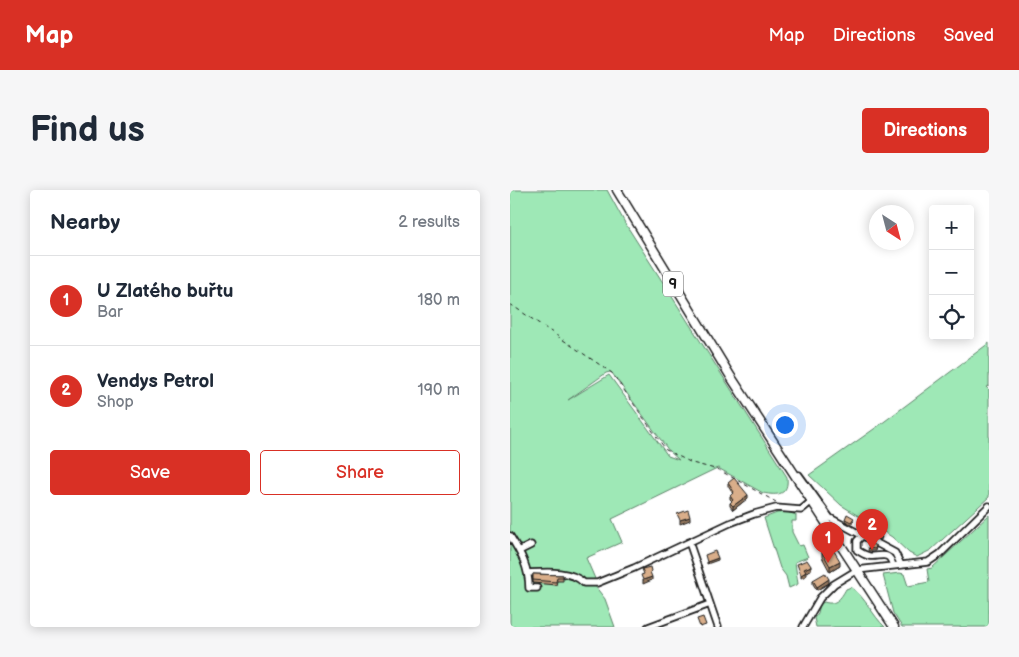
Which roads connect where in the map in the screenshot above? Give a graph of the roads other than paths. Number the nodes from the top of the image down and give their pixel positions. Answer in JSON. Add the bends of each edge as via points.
{"nodes":[{"id":1,"x":617,"y":190,"type":"edge"},
{"id":2,"x":774,"y":442,"type":"junction"},
{"id":3,"x":813,"y":500,"type":"junction"},
{"id":4,"x":989,"y":506,"type":"edge"},
{"id":5,"x":510,"y":536,"type":"edge"},
{"id":6,"x":862,"y":536,"type":"junction"},
{"id":7,"x":689,"y":542,"type":"junction"},
{"id":8,"x":531,"y":545,"type":"dead end"},
{"id":9,"x":519,"y":551,"type":"junction"},
{"id":10,"x":893,"y":566,"type":"junction"},
{"id":11,"x":901,"y":566,"type":"junction"},
{"id":12,"x":857,"y":570,"type":"junction"},
{"id":13,"x":529,"y":573,"type":"junction"},
{"id":14,"x":537,"y":588,"type":"dead end"},
{"id":15,"x":710,"y":604,"type":"junction"},
{"id":16,"x":648,"y":627,"type":"edge"},
{"id":17,"x":718,"y":627,"type":"edge"},
{"id":18,"x":803,"y":627,"type":"edge"},
{"id":19,"x":894,"y":627,"type":"edge"}],
"edges":[{"from":1,"to":2,"type":"main road","number":"9"},
{"from":2,"to":3,"type":"main road","number":"9"},
{"from":2,"to":6,"type":"street","via":[[830,518]]},
{"from":3,"to":7,"type":"street","via":[[800,510],[782,508],[761,512]]},
{"from":3,"to":12,"type":"main road","number":"9"},
{"from":4,"to":11,"type":"street","via":[[933,559]]},
{"from":5,"to":9,"type":"street"},
{"from":6,"to":10,"type":"street","via":[[857,541],[857,550],[868,556],[889,557]]},
{"from":6,"to":11,"type":"street","via":[[895,553]]},
{"from":7,"to":13,"type":"street","via":[[597,583],[584,583],[569,574]]},
{"from":7,"to":15,"type":"street"},
{"from":8,"to":9,"type":"street"},
{"from":9,"to":13,"type":"street"},
{"from":10,"to":11,"type":"street"},
{"from":10,"to":12,"type":"street"},
{"from":12,"to":18,"type":"street","via":[[834,584],[820,598]]},
{"from":12,"to":19,"type":"main road","number":"9"},
{"from":13,"to":14,"type":"street","via":[[529,588]]},
{"from":15,"to":16,"type":"street"},
{"from":15,"to":17,"type":"street"}]}
